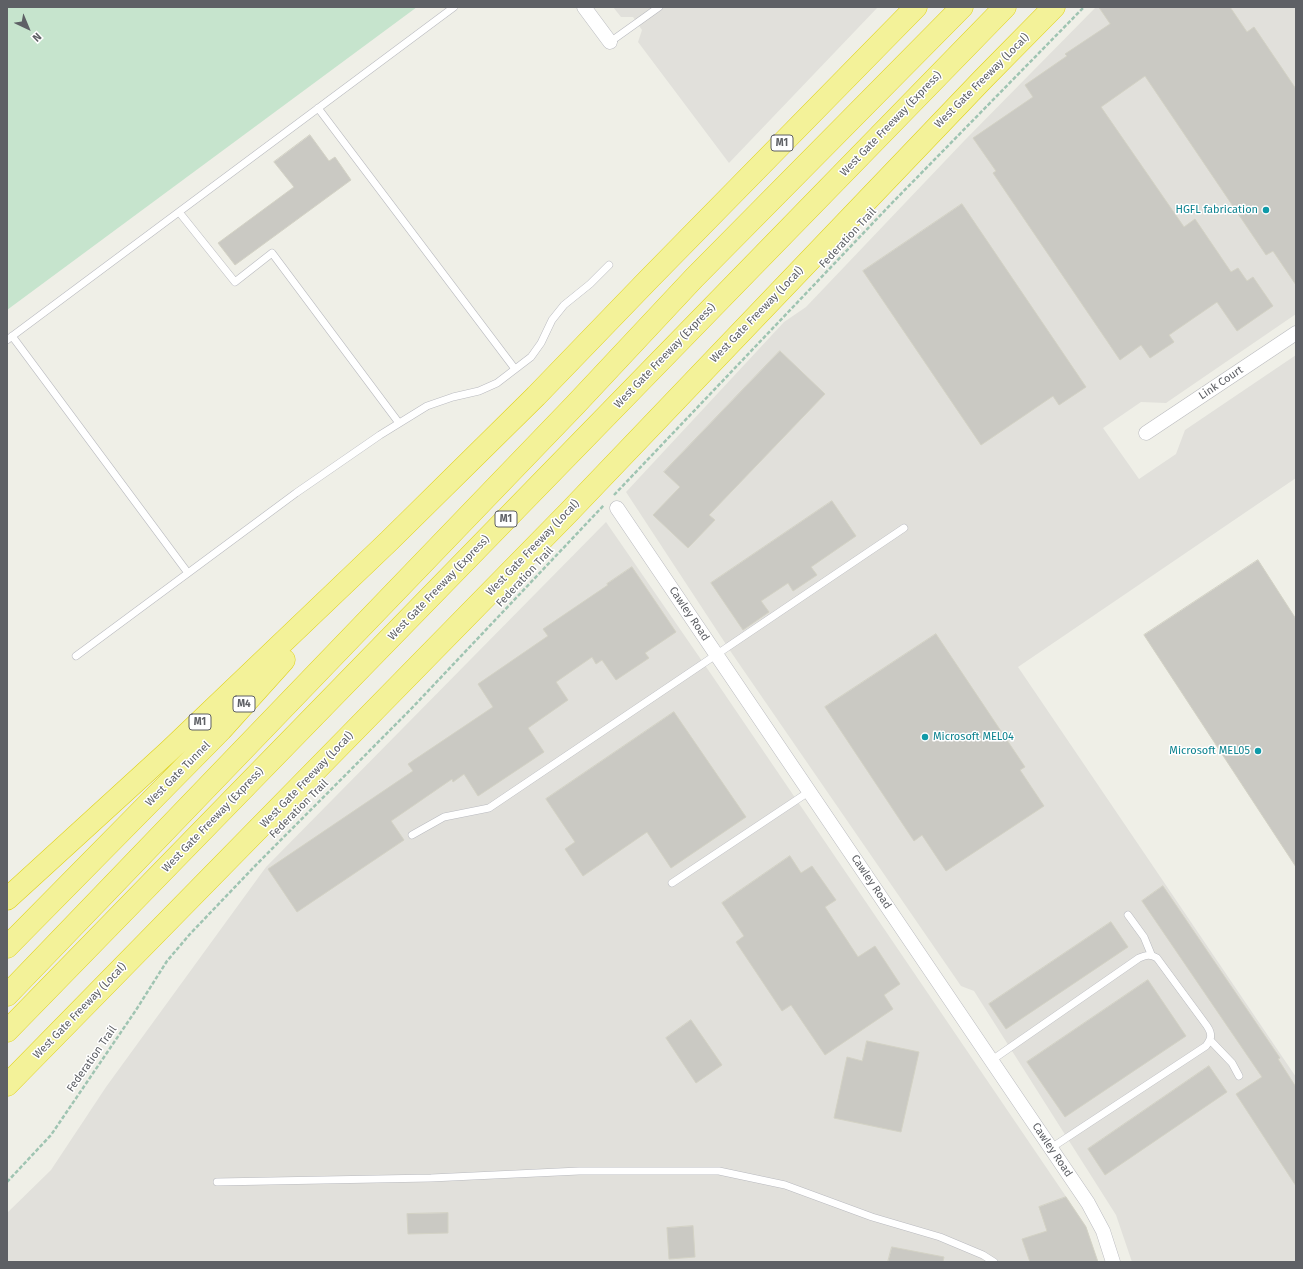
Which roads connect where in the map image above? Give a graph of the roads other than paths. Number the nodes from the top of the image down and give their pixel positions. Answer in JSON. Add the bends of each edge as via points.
{"nodes":[{"id":1,"x":454,"y":7,"type":"edge"},
{"id":2,"x":584,"y":7,"type":"edge"},
{"id":3,"x":659,"y":7,"type":"edge"},
{"id":4,"x":916,"y":7,"type":"edge"},
{"id":5,"x":962,"y":7,"type":"edge"},
{"id":6,"x":1005,"y":7,"type":"edge"},
{"id":7,"x":1056,"y":7,"type":"edge"},
{"id":8,"x":610,"y":42,"type":"joint"},
{"id":9,"x":318,"y":108,"type":"junction"},
{"id":10,"x":179,"y":212,"type":"junction"},
{"id":11,"x":609,"y":265,"type":"dead end"},
{"id":12,"x":1296,"y":333,"type":"edge"},
{"id":13,"x":10,"y":338,"type":"edge"},
{"id":14,"x":515,"y":369,"type":"junction"},
{"id":15,"x":399,"y":423,"type":"junction"},
{"id":16,"x":1146,"y":433,"type":"dead end"},
{"id":17,"x":612,"y":503,"type":"road end"},
{"id":18,"x":904,"y":528,"type":"dead end"},
{"id":19,"x":389,"y":541,"type":"junction"},
{"id":20,"x":188,"y":573,"type":"junction"},
{"id":21,"x":716,"y":654,"type":"junction"},
{"id":22,"x":76,"y":656,"type":"dead end"},
{"id":23,"x":810,"y":791,"type":"junction"},
{"id":24,"x":412,"y":835,"type":"dead end"},
{"id":25,"x":672,"y":883,"type":"dead end"},
{"id":26,"x":7,"y":899,"type":"edge"},
{"id":27,"x":1128,"y":915,"type":"dead end"},
{"id":28,"x":7,"y":946,"type":"edge"},
{"id":29,"x":1151,"y":954,"type":"junction"},
{"id":30,"x":7,"y":995,"type":"edge"},
{"id":31,"x":7,"y":1031,"type":"edge"},
{"id":32,"x":1210,"y":1040,"type":"junction"},
{"id":33,"x":992,"y":1060,"type":"junction"},
{"id":34,"x":1239,"y":1076,"type":"dead end"},
{"id":35,"x":7,"y":1085,"type":"edge"},
{"id":36,"x":1051,"y":1148,"type":"junction"},
{"id":37,"x":217,"y":1182,"type":"dead end"},
{"id":38,"x":994,"y":1262,"type":"edge"},
{"id":39,"x":1113,"y":1262,"type":"edge"}],
"edges":[{"from":1,"to":9,"type":"lane"},
{"from":2,"to":8,"type":"street"},
{"from":3,"to":8,"type":"lane"},
{"from":4,"to":19,"type":"highway","number":"M1","via":[[536,396]]},
{"from":5,"to":30,"type":"highway","number":"M1","via":[[694,278]]},
{"from":6,"to":31,"type":"highway","name":"West Gate Freeway (Express)","number":"M1"},
{"from":7,"to":35,"type":"highway","name":"West Gate Freeway (Local)","via":[[982,79],[562,518]]},
{"from":9,"to":10,"type":"lane"},
{"from":9,"to":14,"type":"lane"},
{"from":10,"to":13,"type":"lane"},
{"from":10,"to":15,"type":"lane","via":[[235,282],[272,253]]},
{"from":11,"to":14,"type":"lane","via":[[564,305],[552,320],[542,343],[531,357]]},
{"from":12,"to":16,"type":"street","name":"Link Court"},
{"from":13,"to":20,"type":"lane"},
{"from":14,"to":15,"type":"lane","via":[[497,383],[427,406]]},
{"from":15,"to":20,"type":"lane","via":[[296,493]]},
{"from":17,"to":21,"type":"street","name":"Cawley Road"},
{"from":18,"to":21,"type":"lane"},
{"from":19,"to":26,"type":"highway","number":"M1","via":[[169,751]]},
{"from":19,"to":28,"type":"highway","name":"West Gate Tunnel","number":"M4","via":[[221,730]]},
{"from":20,"to":22,"type":"lane"},
{"from":21,"to":23,"type":"street","name":"Cawley Road"},
{"from":21,"to":24,"type":"lane","via":[[489,808],[444,818]]},
{"from":23,"to":25,"type":"lane"},
{"from":23,"to":33,"type":"street","name":"Cawley Road"},
{"from":27,"to":29,"type":"lane","via":[[1140,929]]},
{"from":29,"to":32,"type":"lane","via":[[1157,958],[1207,1026],[1211,1032]]},
{"from":29,"to":33,"type":"lane","via":[[1139,958]]},
{"from":32,"to":34,"type":"lane","via":[[1232,1063]]},
{"from":32,"to":36,"type":"lane","via":[[1206,1046]]},
{"from":33,"to":36,"type":"street","name":"Cawley Road"},
{"from":36,"to":39,"type":"street","name":"Cawley Road","via":[[1088,1203],[1103,1231]]},
{"from":37,"to":38,"type":"lane","via":[[431,1178],[579,1171],[719,1171],[784,1185],[872,1217],[940,1237]]}]}
